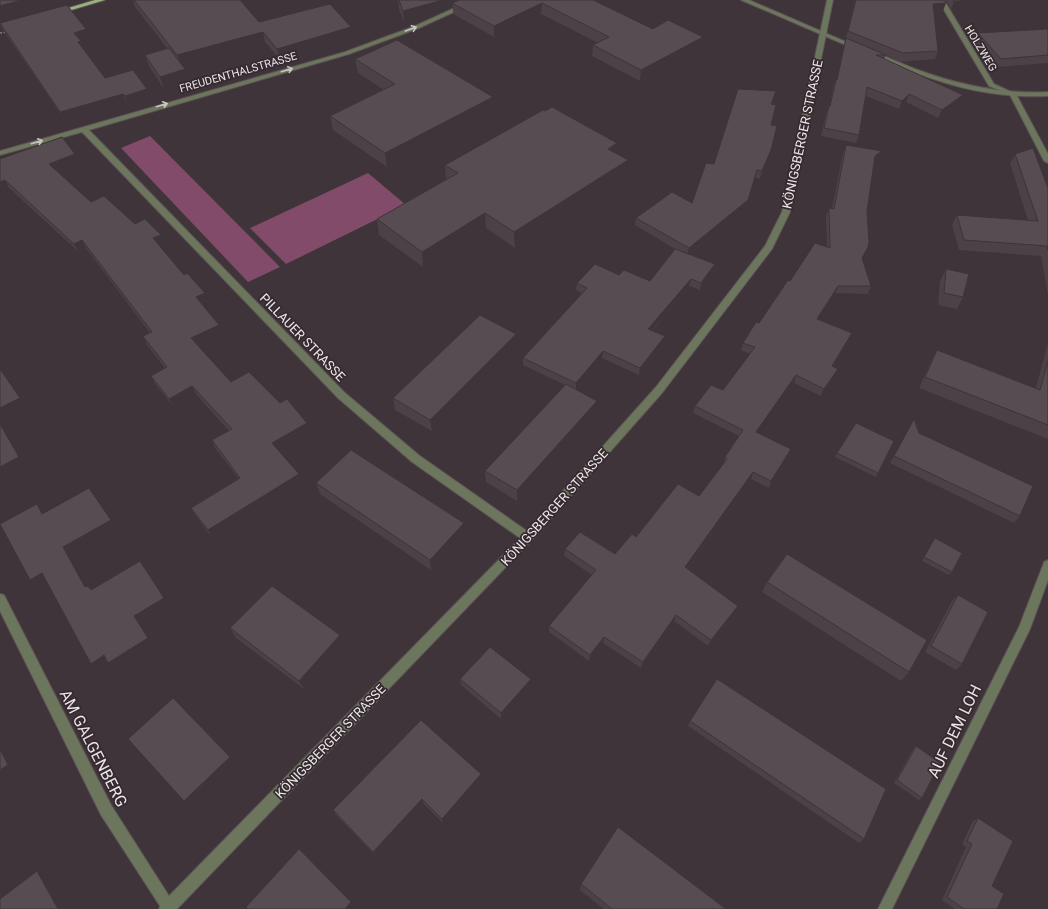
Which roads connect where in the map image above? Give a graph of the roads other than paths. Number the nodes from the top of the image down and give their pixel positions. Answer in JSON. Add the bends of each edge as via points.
{"nodes":[{"id":1,"x":102,"y":0,"type":"edge"},
{"id":2,"x":477,"y":0,"type":"edge"},
{"id":3,"x":744,"y":0,"type":"edge"},
{"id":4,"x":830,"y":0,"type":"edge"},
{"id":5,"x":941,"y":0,"type":"edge"},
{"id":6,"x":51,"y":14,"type":"edge"},
{"id":7,"x":824,"y":34,"type":"junction"},
{"id":8,"x":1013,"y":94,"type":"junction"},
{"id":9,"x":1048,"y":94,"type":"edge"},
{"id":10,"x":83,"y":128,"type":"junction"},
{"id":11,"x":0,"y":153,"type":"edge"},
{"id":12,"x":1048,"y":160,"type":"edge"},
{"id":13,"x":528,"y":537,"type":"junction"},
{"id":14,"x":1048,"y":566,"type":"edge"},
{"id":15,"x":0,"y":598,"type":"edge"},
{"id":16,"x":168,"y":908,"type":"edge"},
{"id":17,"x":885,"y":909,"type":"edge"}],
"edges":[{"from":1,"to":6,"type":"main road"},
{"from":10,"to":2,"type":"street","name":"FREUDENTHALSTRASSE","one_way":true,"via":[[347,53],[417,27]]},
{"from":3,"to":7,"type":"street"},
{"from":4,"to":7,"type":"street","name":"KÖNIGSBERGER STRASSE"},
{"from":5,"to":8,"type":"street","name":"HOLZWEG","via":[[992,84]]},
{"from":7,"to":8,"type":"street","via":[[948,84]]},
{"from":7,"to":13,"type":"street","name":"KÖNIGSBERGER STRASSE","via":[[786,212],[768,247],[659,390]]},
{"from":8,"to":9,"type":"street"},
{"from":8,"to":12,"type":"street"},
{"from":11,"to":10,"type":"street","name":"FREUDENTHALSTRASSE","one_way":true},
{"from":10,"to":13,"type":"street","name":"PILLAUER STRASSE","via":[[341,394],[416,459]]},
{"from":13,"to":16,"type":"street","name":"KÖNIGSBERGER STRASSE"},
{"from":14,"to":17,"type":"street","name":"AUF DEM LOH","via":[[1024,629]]},
{"from":15,"to":16,"type":"street","name":"AM GALGENBERG","via":[[106,810]]}]}
